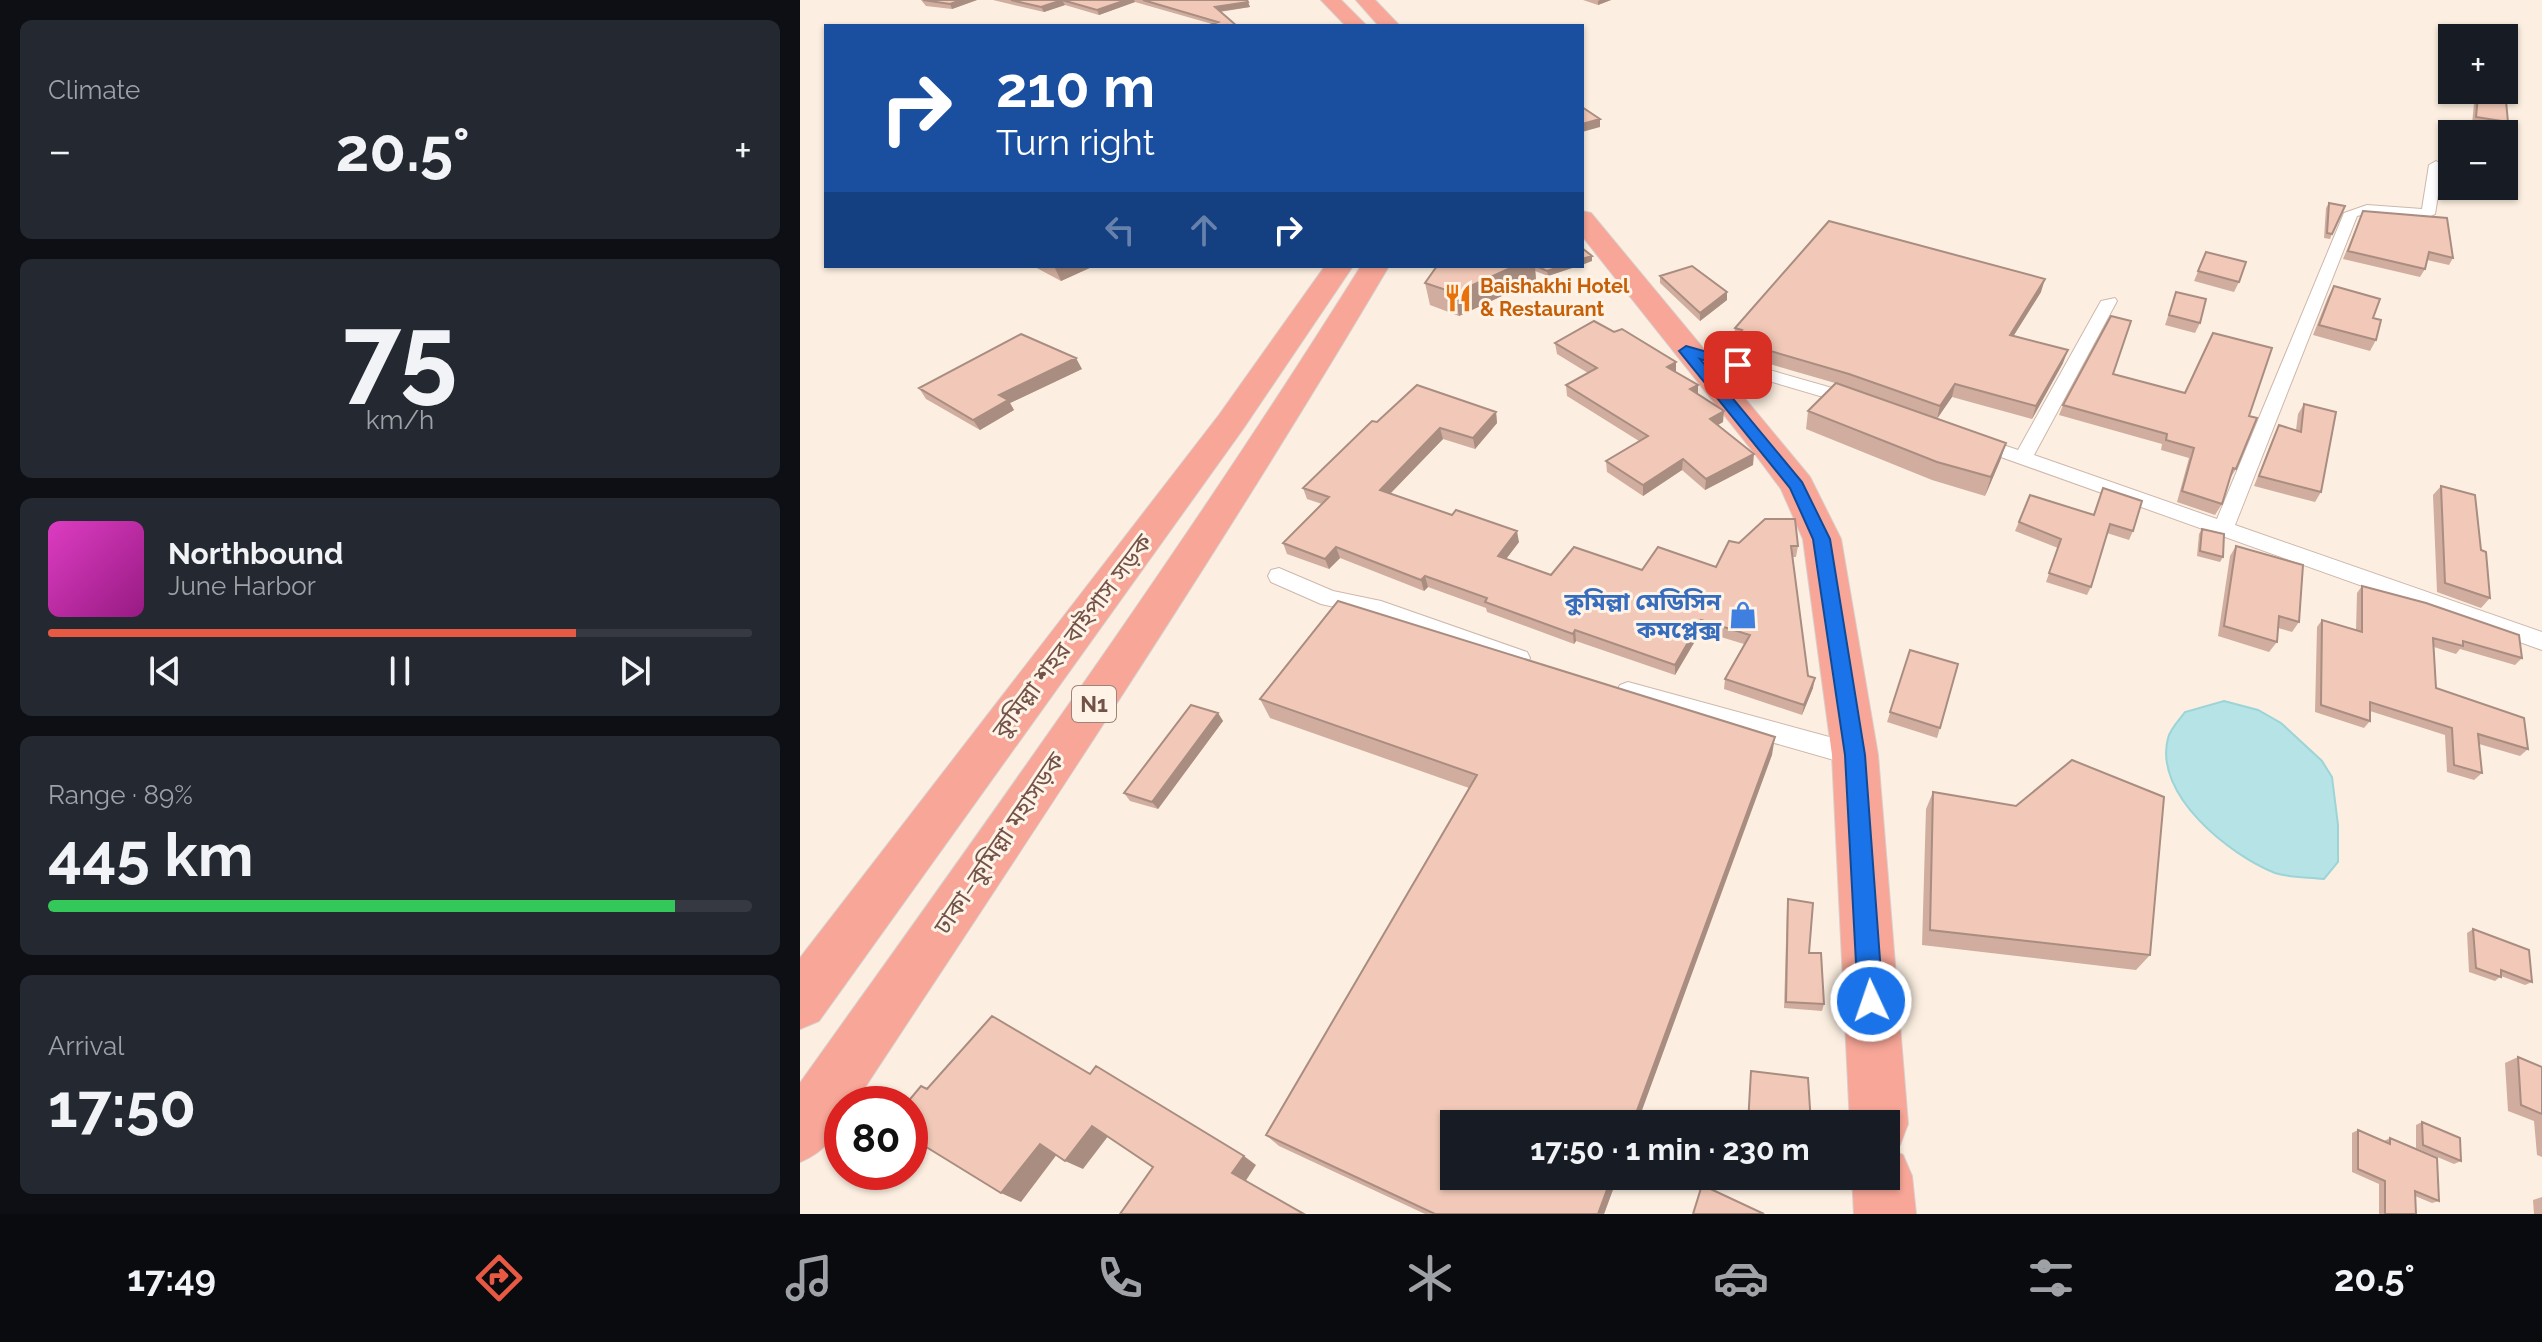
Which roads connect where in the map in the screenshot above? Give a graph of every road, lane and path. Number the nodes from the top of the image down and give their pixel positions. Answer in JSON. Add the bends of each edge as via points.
{"nodes":[{"id":1,"x":1330,"y":0,"type":"edge"},
{"id":2,"x":1365,"y":0,"type":"edge"},
{"id":3,"x":1355,"y":24,"type":"edge"},
{"id":4,"x":1388,"y":24,"type":"edge"},
{"id":5,"x":2436,"y":165,"type":"dead end"},
{"id":6,"x":1584,"y":222,"type":"edge"},
{"id":7,"x":1338,"y":268,"type":"edge"},
{"id":8,"x":1374,"y":268,"type":"edge"},
{"id":9,"x":2109,"y":301,"type":"dead end"},
{"id":10,"x":1686,"y":351,"type":"junction"},
{"id":11,"x":1874,"y":407,"type":"edge"},
{"id":12,"x":1963,"y":437,"type":"edge"},
{"id":13,"x":2023,"y":458,"type":"junction"},
{"id":14,"x":2223,"y":529,"type":"junction"},
{"id":15,"x":1279,"y":576,"type":"dead end"},
{"id":16,"x":2542,"y":641,"type":"edge"},
{"id":17,"x":1536,"y":664,"type":"edge"},
{"id":18,"x":1611,"y":687,"type":"edge"},
{"id":19,"x":1855,"y":755,"type":"junction"},
{"id":20,"x":800,"y":1002,"type":"edge"},
{"id":21,"x":1878,"y":1110,"type":"edge"},
{"id":22,"x":800,"y":1133,"type":"edge"},
{"id":23,"x":1883,"y":1190,"type":"edge"},
{"id":24,"x":1885,"y":1214,"type":"edge"}],
"edges":[{"from":1,"to":3,"type":"highway"},
{"from":2,"to":4,"type":"highway"},
{"from":5,"to":14,"type":"street","via":[[2430,211],[2425,214],[2358,209],[2351,213]]},
{"from":6,"to":10,"type":"highway"},
{"from":7,"to":20,"type":"highway","name":"কুমিল্লা শহর বাইপাস সড়ক","number":"N1","via":[[1240,410]]},
{"from":8,"to":22,"type":"highway","name":"ঢাকা–কুমিল্লা মহাসড়ক","number":"N1","via":[[1271,437],[1104,690]]},
{"from":9,"to":13,"type":"street"},
{"from":10,"to":11,"type":"street"},
{"from":10,"to":19,"type":"highway","via":[[1789,476],[1822,539]]},
{"from":12,"to":13,"type":"street"},
{"from":13,"to":14,"type":"street"},
{"from":14,"to":16,"type":"street"},
{"from":15,"to":17,"type":"street","via":[[1329,598],[1373,607]]},
{"from":18,"to":19,"type":"street"},
{"from":19,"to":21,"type":"highway"},
{"from":23,"to":24,"type":"highway"}]}
